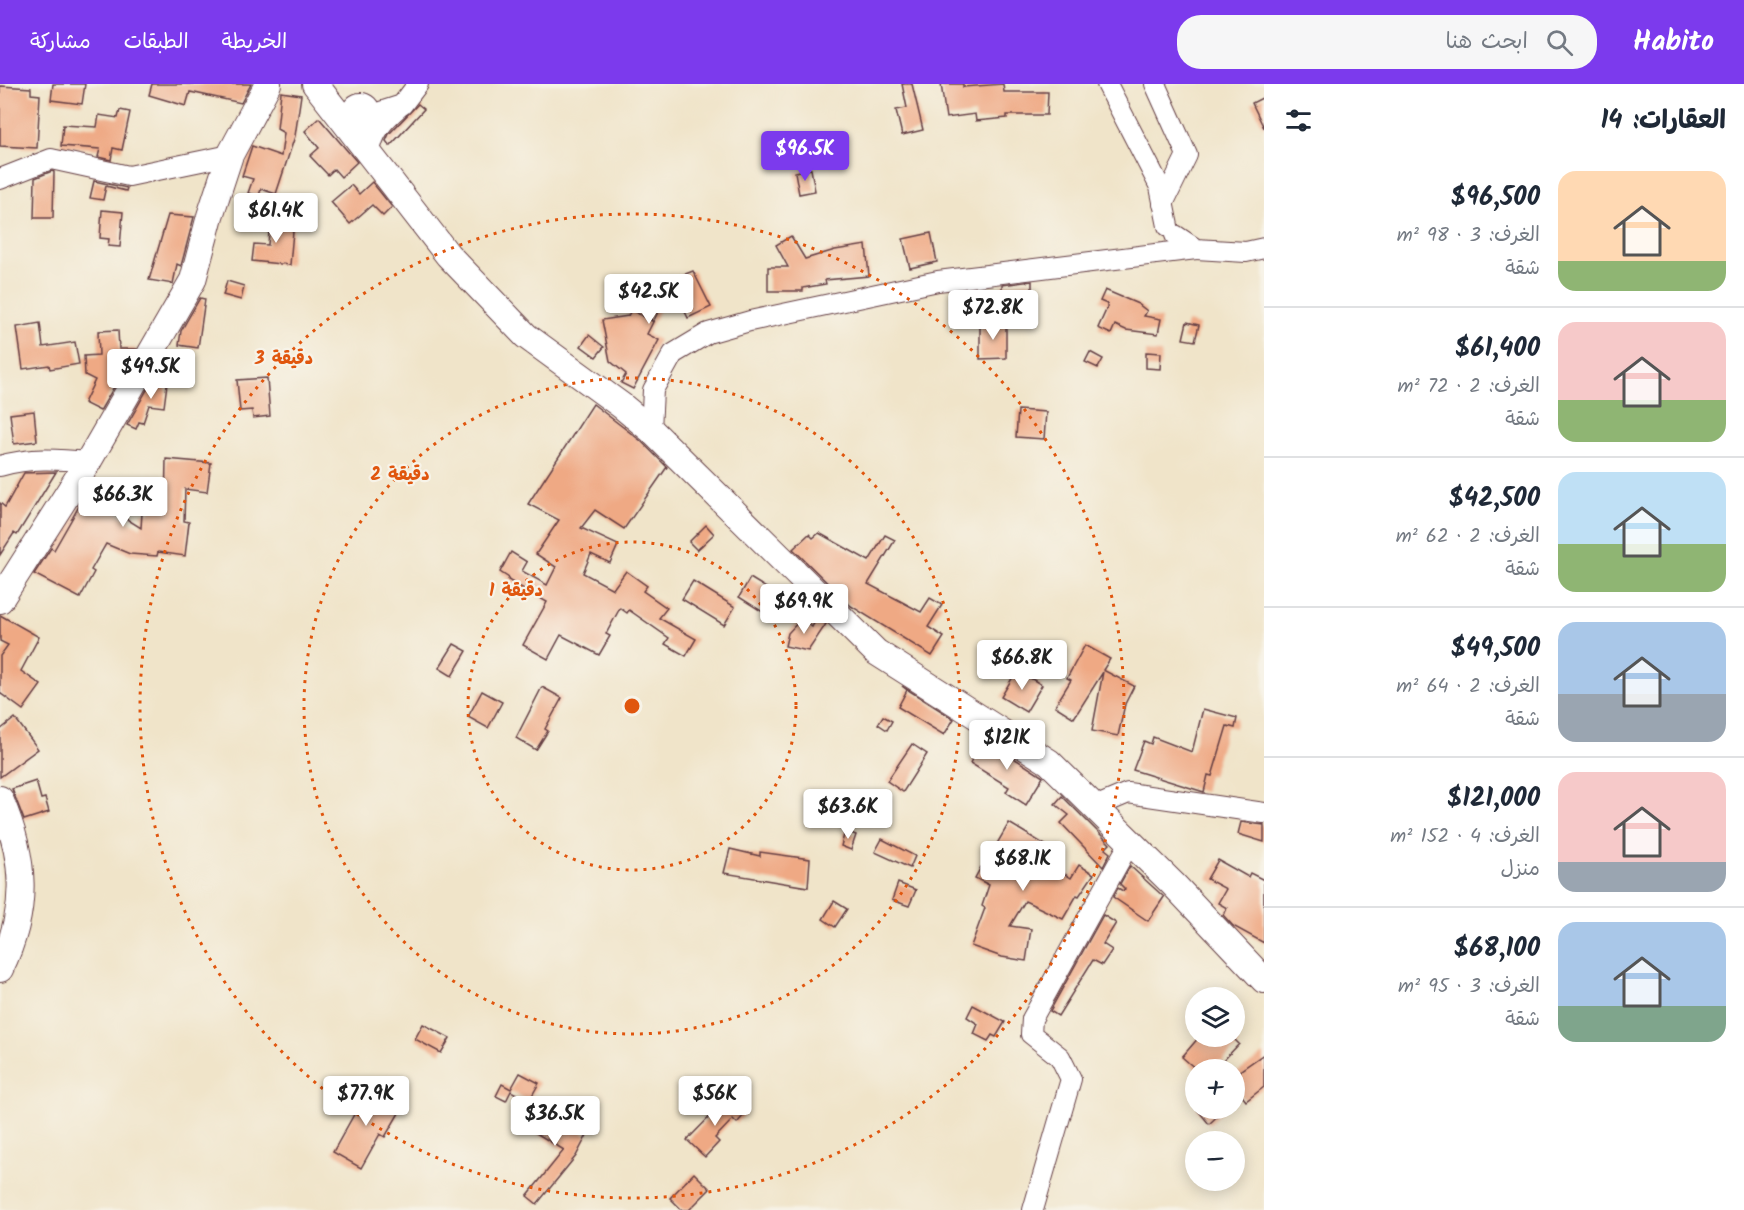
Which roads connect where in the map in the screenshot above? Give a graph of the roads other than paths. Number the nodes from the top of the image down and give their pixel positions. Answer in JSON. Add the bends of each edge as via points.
{"nodes":[{"id":1,"x":268,"y":84,"type":"edge"},
{"id":2,"x":418,"y":84,"type":"edge"},
{"id":3,"x":1107,"y":84,"type":"edge"},
{"id":4,"x":1155,"y":84,"type":"edge"},
{"id":5,"x":316,"y":85,"type":"edge"},
{"id":6,"x":397,"y":106,"type":"junction"},
{"id":7,"x":363,"y":112,"type":"junction"},
{"id":8,"x":370,"y":152,"type":"junction"},
{"id":9,"x":231,"y":155,"type":"junction"},
{"id":10,"x":0,"y":179,"type":"edge"},
{"id":11,"x":1163,"y":204,"type":"junction"},
{"id":12,"x":1169,"y":232,"type":"junction"},
{"id":13,"x":1264,"y":248,"type":"edge"},
{"id":14,"x":1196,"y":249,"type":"junction"},
{"id":15,"x":1132,"y":256,"type":"junction"},
{"id":16,"x":653,"y":390,"type":"junction"},
{"id":17,"x":622,"y":406,"type":"junction"},
{"id":18,"x":651,"y":430,"type":"junction"},
{"id":19,"x":88,"y":462,"type":"junction"},
{"id":20,"x":0,"y":466,"type":"edge"},
{"id":21,"x":0,"y":600,"type":"edge"},
{"id":22,"x":0,"y":799,"type":"edge"},
{"id":23,"x":1095,"y":807,"type":"junction"},
{"id":24,"x":1264,"y":813,"type":"edge"},
{"id":25,"x":1130,"y":842,"type":"junction"},
{"id":26,"x":0,"y":969,"type":"edge"},
{"id":27,"x":1264,"y":980,"type":"edge"},
{"id":28,"x":1033,"y":1210,"type":"edge"}],
"edges":[{"from":1,"to":9,"type":"main road"},
{"from":2,"to":6,"type":"street","via":[[409,99]]},
{"from":3,"to":11,"type":"street","via":[[1160,187]]},
{"from":4,"to":11,"type":"street","via":[[1187,155]]},
{"from":5,"to":7,"type":"street"},
{"from":5,"to":8,"type":"main road"},
{"from":6,"to":7,"type":"street"},
{"from":6,"to":8,"type":"street","via":[[379,126]]},
{"from":7,"to":8,"type":"street"},
{"from":8,"to":17,"type":"main road","via":[[448,255],[526,336]]},
{"from":9,"to":10,"type":"street","via":[[129,176],[51,159]]},
{"from":9,"to":19,"type":"main road","via":[[193,280]]},
{"from":11,"to":12,"type":"street"},
{"from":12,"to":14,"type":"street"},
{"from":12,"to":15,"type":"street"},
{"from":13,"to":14,"type":"street","via":[[1246,252]]},
{"from":14,"to":15,"type":"street"},
{"from":15,"to":16,"type":"street","via":[[938,281],[750,321],[708,333],[673,354]]},
{"from":16,"to":17,"type":"street","via":[[639,401]]},
{"from":16,"to":18,"type":"street"},
{"from":17,"to":18,"type":"main road"},
{"from":18,"to":23,"type":"main road","via":[[876,652],[1049,762]]},
{"from":19,"to":20,"type":"street","via":[[30,459]]},
{"from":19,"to":21,"type":"main road"},
{"from":22,"to":26,"type":"main road","via":[[21,865],[17,926]]},
{"from":23,"to":24,"type":"street","via":[[1128,793]]},
{"from":23,"to":25,"type":"main road"},
{"from":25,"to":27,"type":"main road"},
{"from":25,"to":28,"type":"street","via":[[1032,1019],[1031,1034],[1060,1057],[1071,1079]]}]}
